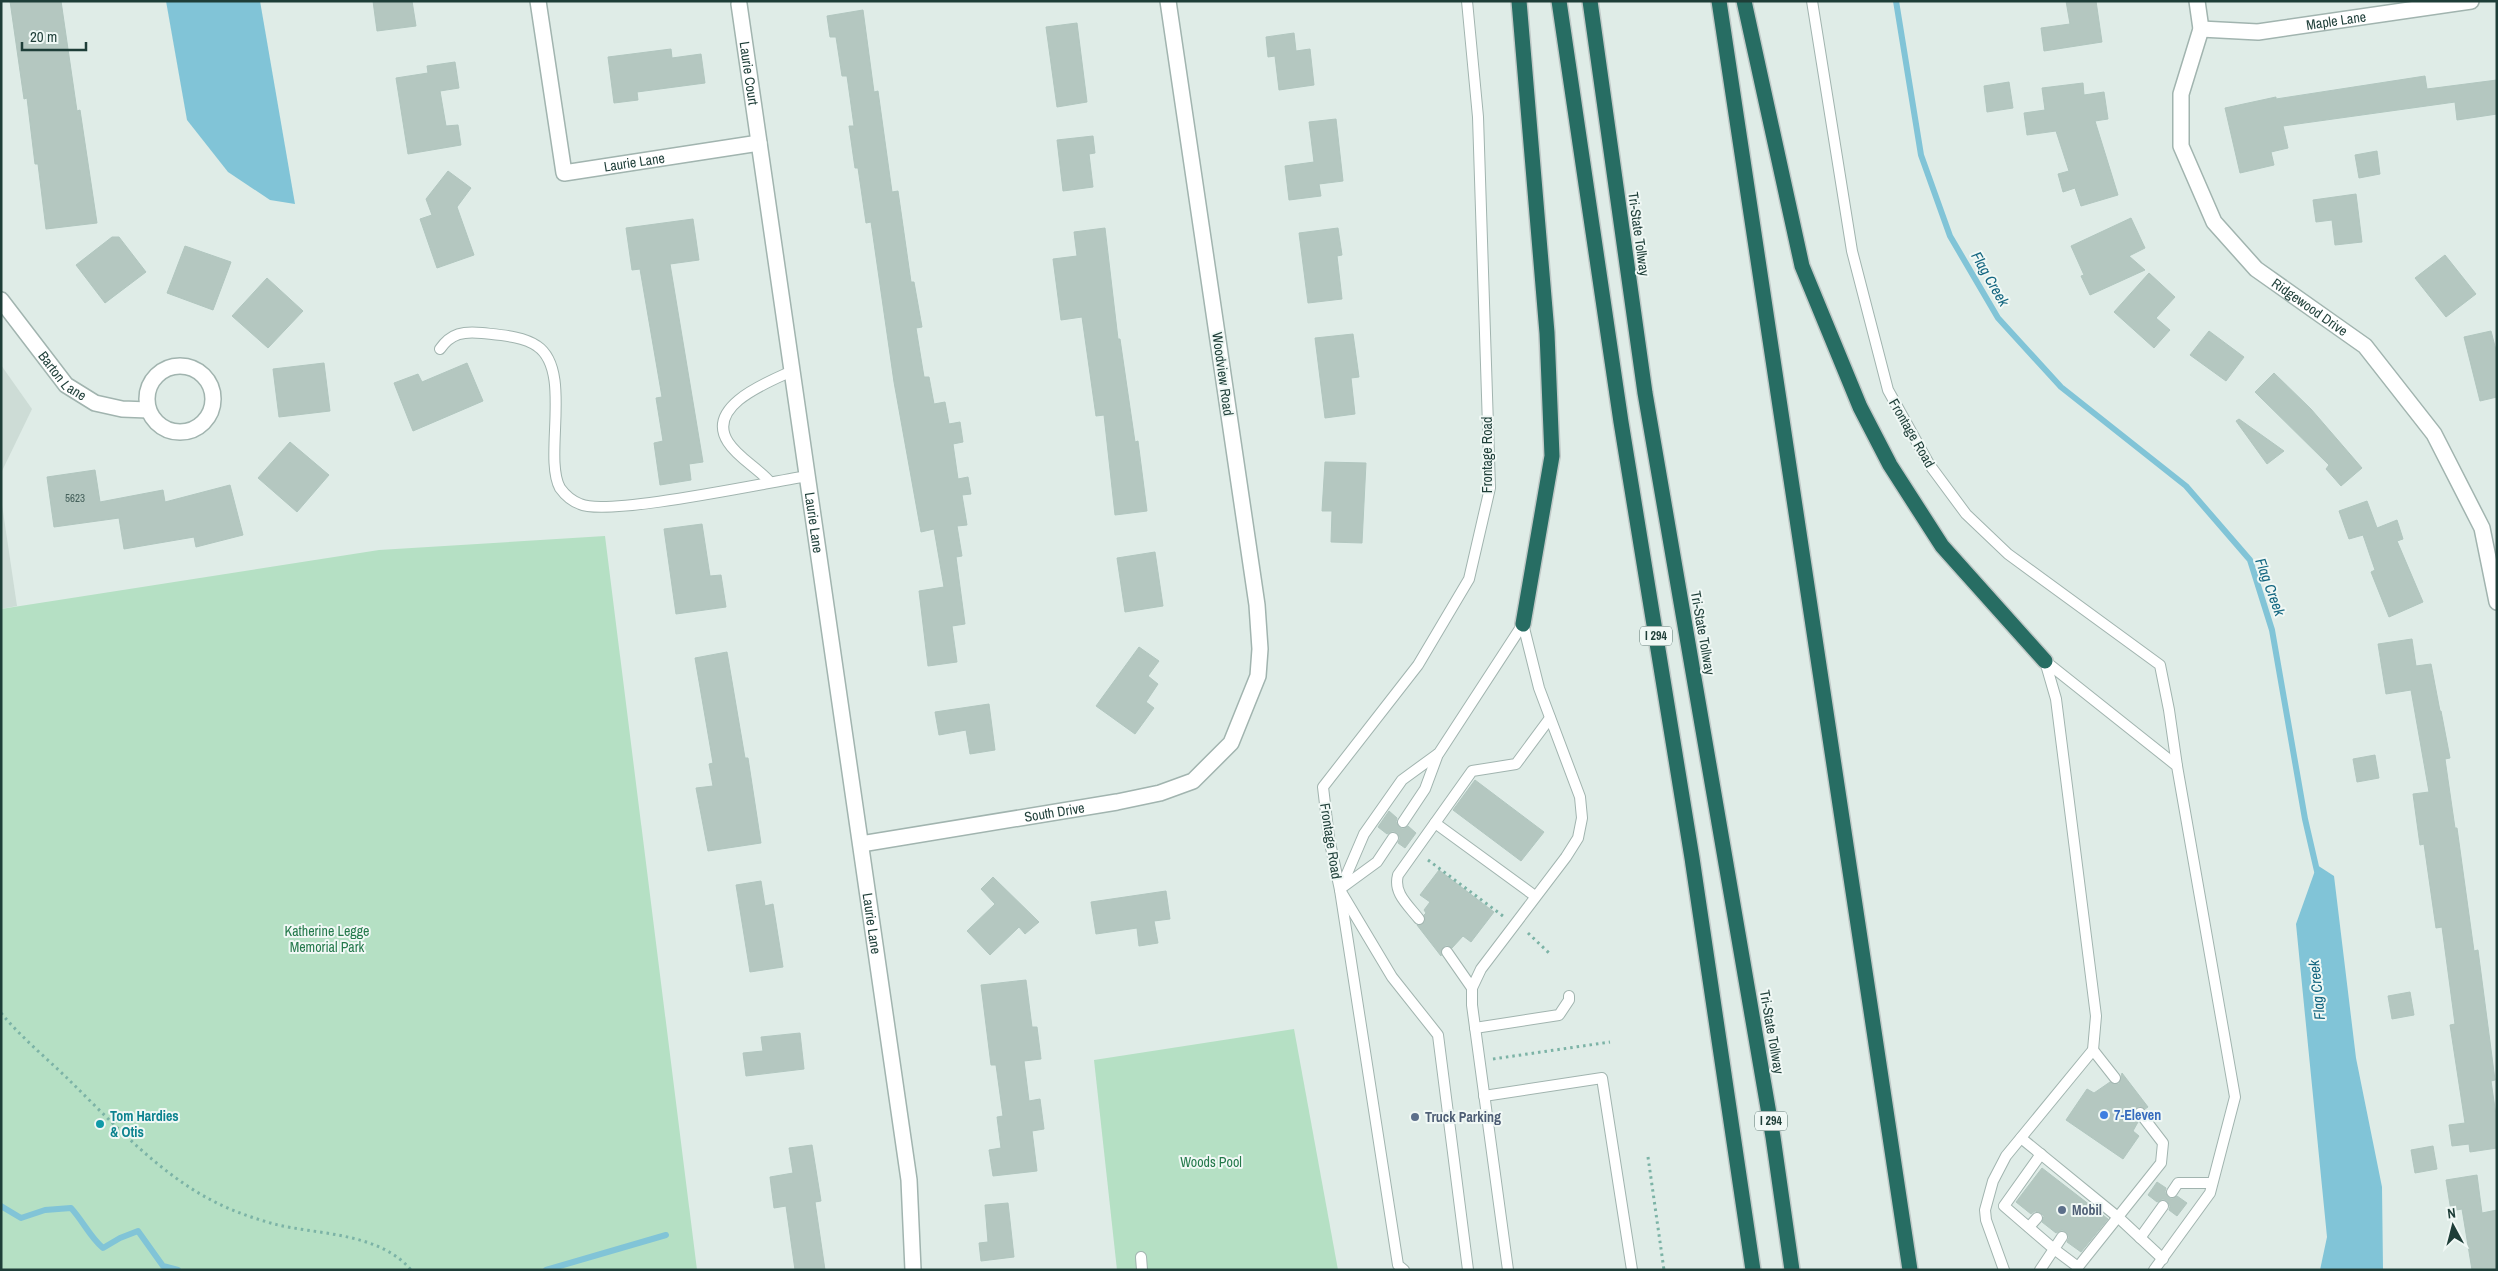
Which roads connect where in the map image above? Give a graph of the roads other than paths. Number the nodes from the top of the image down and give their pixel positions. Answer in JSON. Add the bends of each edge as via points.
{"nodes":[{"id":1,"x":538,"y":1,"type":"edge"},
{"id":2,"x":1168,"y":1,"type":"edge"},
{"id":3,"x":1467,"y":1,"type":"edge"},
{"id":4,"x":1519,"y":1,"type":"edge"},
{"id":5,"x":1560,"y":1,"type":"edge"},
{"id":6,"x":1590,"y":1,"type":"edge"},
{"id":7,"x":1719,"y":1,"type":"edge"},
{"id":8,"x":1744,"y":1,"type":"edge"},
{"id":9,"x":1812,"y":1,"type":"edge"},
{"id":10,"x":2197,"y":1,"type":"edge"},
{"id":11,"x":2471,"y":1,"type":"edge"},
{"id":12,"x":739,"y":4,"type":"dead end"},
{"id":13,"x":2201,"y":29,"type":"junction"},
{"id":14,"x":759,"y":143,"type":"junction"},
{"id":15,"x":1,"y":300,"type":"edge"},
{"id":16,"x":440,"y":349,"type":"dead end"},
{"id":17,"x":792,"y":371,"type":"junction"},
{"id":18,"x":148,"y":410,"type":"junction"},
{"id":19,"x":808,"y":476,"type":"junction"},
{"id":20,"x":770,"y":482,"type":"junction"},
{"id":21,"x":2489,"y":527,"type":"edge"},
{"id":22,"x":2497,"y":602,"type":"edge"},
{"id":23,"x":1523,"y":624,"type":"junction"},
{"id":24,"x":2045,"y":661,"type":"junction"},
{"id":25,"x":1550,"y":718,"type":"junction"},
{"id":26,"x":1231,"y":743,"type":"joint"},
{"id":27,"x":1438,"y":753,"type":"junction"},
{"id":28,"x":2177,"y":766,"type":"junction"},
{"id":29,"x":1402,"y":822,"type":"dead end"},
{"id":30,"x":1435,"y":823,"type":"junction"},
{"id":31,"x":1393,"y":838,"type":"dead end"},
{"id":32,"x":861,"y":844,"type":"junction"},
{"id":33,"x":1340,"y":890,"type":"junction"},
{"id":34,"x":1536,"y":896,"type":"junction"},
{"id":35,"x":1419,"y":919,"type":"dead end"},
{"id":36,"x":1447,"y":952,"type":"dead end"},
{"id":37,"x":1472,"y":988,"type":"junction"},
{"id":38,"x":1569,"y":996,"type":"dead end"},
{"id":39,"x":1475,"y":1028,"type":"junction"},
{"id":40,"x":2093,"y":1050,"type":"junction"},
{"id":41,"x":2115,"y":1078,"type":"dead end"},
{"id":42,"x":1484,"y":1096,"type":"junction"},
{"id":43,"x":2140,"y":1113,"type":"dead end"},
{"id":44,"x":2021,"y":1138,"type":"junction"},
{"id":45,"x":2041,"y":1154,"type":"junction"},
{"id":46,"x":2212,"y":1183,"type":"junction"},
{"id":47,"x":2172,"y":1192,"type":"dead end"},
{"id":48,"x":2162,"y":1206,"type":"dead end"},
{"id":49,"x":2036,"y":1218,"type":"dead end"},
{"id":50,"x":2118,"y":1218,"type":"junction"},
{"id":51,"x":2029,"y":1227,"type":"junction"},
{"id":52,"x":2062,"y":1237,"type":"dead end"},
{"id":53,"x":2140,"y":1238,"type":"junction"},
{"id":54,"x":2054,"y":1249,"type":"junction"},
{"id":55,"x":1141,"y":1257,"type":"dead end"},
{"id":56,"x":2163,"y":1259,"type":"junction"},
{"id":57,"x":913,"y":1270,"type":"edge"},
{"id":58,"x":1142,"y":1270,"type":"edge"},
{"id":59,"x":1404,"y":1270,"type":"edge"},
{"id":60,"x":1468,"y":1270,"type":"edge"},
{"id":61,"x":1508,"y":1270,"type":"edge"},
{"id":62,"x":1632,"y":1270,"type":"edge"},
{"id":63,"x":1753,"y":1270,"type":"edge"},
{"id":64,"x":1792,"y":1270,"type":"edge"},
{"id":65,"x":1910,"y":1270,"type":"edge"},
{"id":66,"x":2004,"y":1270,"type":"edge"},
{"id":67,"x":2040,"y":1270,"type":"edge"},
{"id":68,"x":2154,"y":1270,"type":"edge"}],
"edges":[{"from":1,"to":14,"type":"street","name":"Laurie Lane","via":[[564,173]]},
{"from":2,"to":26,"type":"street","name":"Woodview Road","via":[[1257,605],[1258,676]]},
{"from":3,"to":33,"type":"lane","name":"Frontage Road","via":[[1478,117],[1490,488],[1469,579],[1418,664],[1323,787]]},
{"from":4,"to":23,"type":"highway","via":[[1547,333],[1552,456]]},
{"from":5,"to":63,"type":"highway","number":"I 294","via":[[1623,432]]},
{"from":6,"to":64,"type":"highway","name":"Tri-State Tollway","number":"I 294","via":[[1645,393],[1774,1137]]},
{"from":7,"to":65,"type":"highway"},
{"from":8,"to":24,"type":"highway","via":[[1802,266],[1860,407],[1890,465],[1942,546]]},
{"from":9,"to":28,"type":"lane","name":"Frontage Road","via":[[1852,250],[1888,390],[1929,464],[1966,514],[2008,554],[2160,665]]},
{"from":10,"to":13,"type":"street","name":"Ridgewood Drive"},
{"from":11,"to":13,"type":"street","name":"Maple Lane","via":[[2258,32]]},
{"from":12,"to":14,"type":"street","name":"Laurie Court"},
{"from":13,"to":21,"type":"street","name":"Ridgewood Drive","via":[[2181,94],[2181,146],[2214,222],[2256,269],[2365,346],[2434,434]]},
{"from":14,"to":17,"type":"street","name":"Laurie Lane"},
{"from":15,"to":18,"type":"street","name":"Barton Lane","via":[[66,385],[95,402]]},
{"from":16,"to":20,"type":"lane","via":[[448,338],[466,331],[531,342],[540,347],[548,359],[554,382],[555,459],[560,486],[569,498],[582,506],[638,504]]},
{"from":17,"to":19,"type":"street","name":"Laurie Lane"},
{"from":17,"to":20,"type":"lane","via":[[751,392],[730,407],[724,418],[727,441]]},
{"from":18,"to":18,"type":"street","via":[[165,429],[193,430],[202,424],[211,410],[213,394],[210,384],[194,369],[172,366],[162,371],[148,387]]},
{"from":19,"to":20,"type":"lane"},
{"from":19,"to":32,"type":"street","name":"Laurie Lane"},
{"from":21,"to":22,"type":"street","name":"Ridgewood Drive"},
{"from":23,"to":25,"type":"lane"},
{"from":23,"to":27,"type":"lane"},
{"from":24,"to":28,"type":"lane"},
{"from":24,"to":40,"type":"lane","via":[[2056,699],[2093,991],[2096,1016]]},
{"from":25,"to":30,"type":"lane","via":[[1516,764],[1472,771]]},
{"from":25,"to":34,"type":"lane","via":[[1580,798],[1582,818],[1578,838]]},
{"from":26,"to":32,"type":"street","name":"South Drive","via":[[1193,781],[1160,793]]},
{"from":27,"to":29,"type":"lane","via":[[1425,789]]},
{"from":27,"to":33,"type":"lane","via":[[1402,780],[1364,834]]},
{"from":28,"to":46,"type":"lane","name":"Frontage Road","via":[[2235,1097]]},
{"from":30,"to":34,"type":"lane"},
{"from":30,"to":35,"type":"lane","via":[[1398,875],[1396,883],[1400,896]]},
{"from":31,"to":33,"type":"lane","via":[[1377,862]]},
{"from":32,"to":57,"type":"street","name":"Laurie Lane","via":[[909,1180]]},
{"from":33,"to":59,"type":"lane","name":"Frontage Road","via":[[1398,1265]]},
{"from":33,"to":60,"type":"lane","via":[[1392,977],[1438,1035]]},
{"from":34,"to":37,"type":"lane","via":[[1481,969]]},
{"from":36,"to":37,"type":"lane"},
{"from":37,"to":39,"type":"lane"},
{"from":38,"to":39,"type":"lane","via":[[1558,1015]]},
{"from":39,"to":42,"type":"lane"},
{"from":40,"to":41,"type":"lane"},
{"from":40,"to":44,"type":"lane"},
{"from":42,"to":61,"type":"lane"},
{"from":42,"to":62,"type":"lane","via":[[1602,1078]]},
{"from":43,"to":50,"type":"lane","via":[[2163,1143],[2161,1163]]},
{"from":44,"to":45,"type":"lane"},
{"from":44,"to":66,"type":"lane","via":[[1998,1171],[1986,1210],[1987,1229]]},
{"from":45,"to":50,"type":"lane","via":[[2065,1180]]},
{"from":45,"to":51,"type":"lane","via":[[2004,1206]]},
{"from":46,"to":47,"type":"lane","via":[[2178,1183]]},
{"from":46,"to":56,"type":"lane","name":"Frontage Road","via":[[2210,1193]]},
{"from":48,"to":53,"type":"lane"},
{"from":49,"to":51,"type":"lane"},
{"from":50,"to":53,"type":"lane"},
{"from":50,"to":54,"type":"lane","via":[[2078,1267]]},
{"from":51,"to":54,"type":"lane"},
{"from":52,"to":54,"type":"lane"},
{"from":53,"to":56,"type":"lane"},
{"from":54,"to":67,"type":"lane"},
{"from":55,"to":58,"type":"lane"},
{"from":56,"to":68,"type":"lane","name":"Frontage Road"}]}
